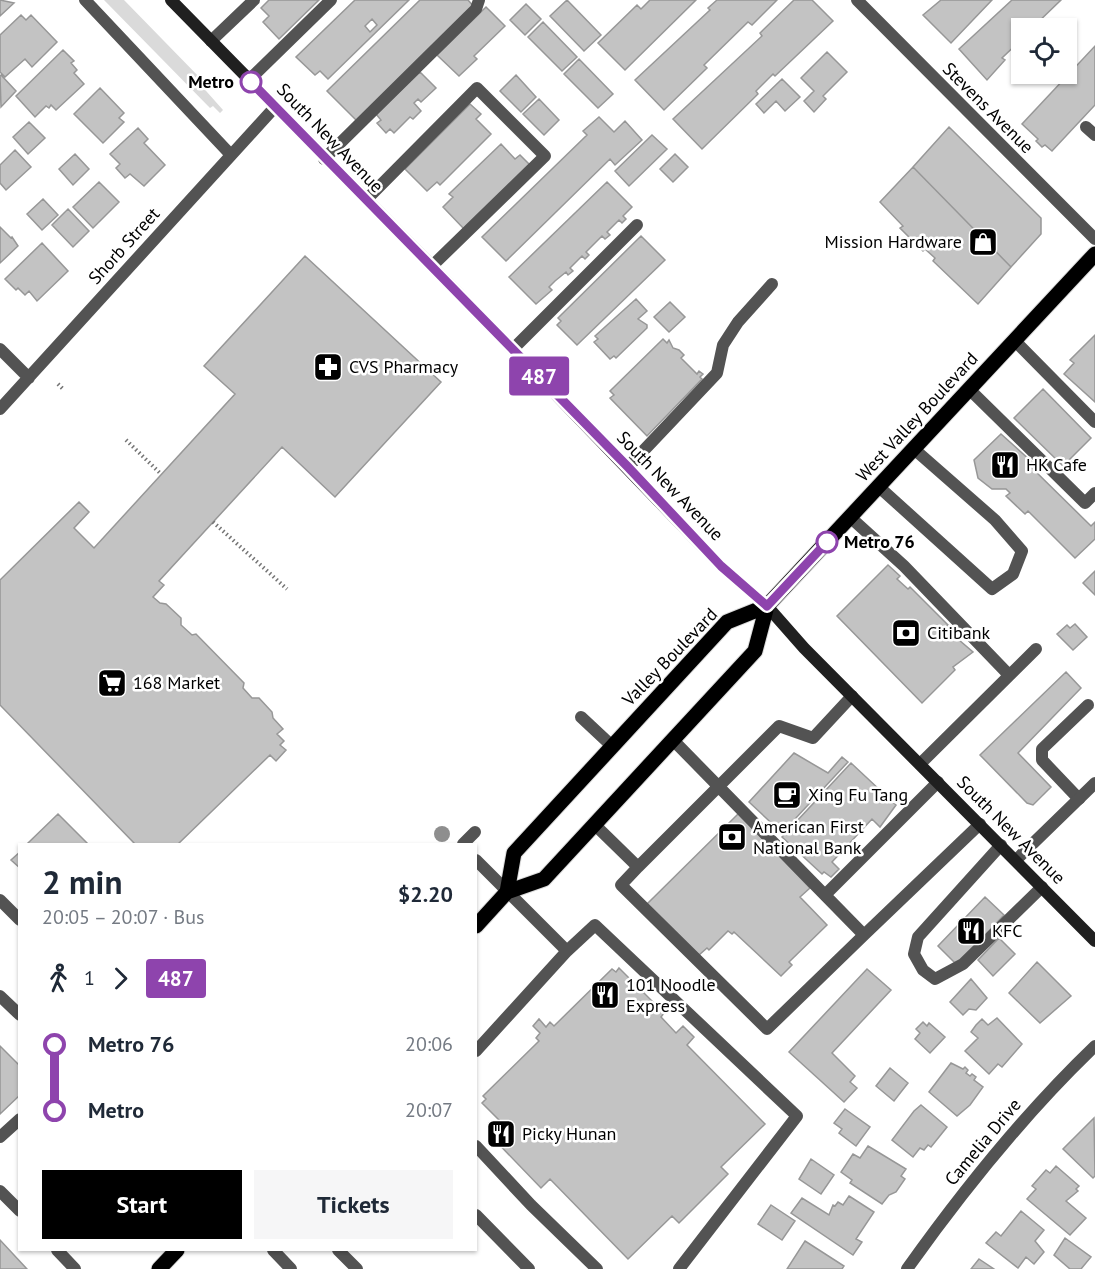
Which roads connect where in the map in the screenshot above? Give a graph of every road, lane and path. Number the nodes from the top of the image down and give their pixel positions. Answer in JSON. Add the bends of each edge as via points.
{"nodes":[{"id":1,"x":85,"y":0,"type":"edge"},
{"id":2,"x":171,"y":0,"type":"edge"},
{"id":3,"x":254,"y":0,"type":"edge"},
{"id":4,"x":331,"y":0,"type":"edge"},
{"id":5,"x":479,"y":0,"type":"edge"},
{"id":6,"x":858,"y":0,"type":"edge"},
{"id":7,"x":211,"y":41,"type":"junction"},
{"id":8,"x":249,"y":80,"type":"junction"},
{"id":9,"x":275,"y":107,"type":"junction"},
{"id":10,"x":231,"y":155,"type":"junction"},
{"id":11,"x":324,"y":159,"type":"junction"},
{"id":12,"x":366,"y":200,"type":"junction"},
{"id":13,"x":637,"y":225,"type":"dead end"},
{"id":14,"x":1095,"y":238,"type":"edge"},
{"id":15,"x":1095,"y":254,"type":"edge"},
{"id":16,"x":432,"y":266,"type":"junction"},
{"id":17,"x":772,"y":284,"type":"dead end"},
{"id":18,"x":1014,"y":340,"type":"junction"},
{"id":19,"x":0,"y":349,"type":"edge"},
{"id":20,"x":513,"y":349,"type":"junction"},
{"id":21,"x":29,"y":378,"type":"junction"},
{"id":22,"x":58,"y":384,"type":"dead end"},
{"id":23,"x":64,"y":390,"type":"dead end"},
{"id":24,"x":970,"y":390,"type":"junction"},
{"id":25,"x":0,"y":409,"type":"edge"},
{"id":26,"x":1095,"y":422,"type":"edge"},
{"id":27,"x":126,"y":440,"type":"dead end"},
{"id":28,"x":914,"y":449,"type":"junction"},
{"id":29,"x":628,"y":467,"type":"junction"},
{"id":30,"x":161,"y":474,"type":"dead end"},
{"id":31,"x":879,"y":486,"type":"junction"},
{"id":32,"x":1095,"y":493,"type":"edge"},
{"id":33,"x":850,"y":518,"type":"junction"},
{"id":34,"x":213,"y":522,"type":"dead end"},
{"id":35,"x":287,"y":588,"type":"dead end"},
{"id":36,"x":767,"y":606,"type":"junction"},
{"id":37,"x":1036,"y":649,"type":"dead end"},
{"id":38,"x":1008,"y":675,"type":"junction"},
{"id":39,"x":852,"y":696,"type":"junction"},
{"id":40,"x":1088,"y":705,"type":"dead end"},
{"id":41,"x":581,"y":717,"type":"dead end"},
{"id":42,"x":673,"y":740,"type":"junction"},
{"id":43,"x":612,"y":746,"type":"junction"},
{"id":44,"x":920,"y":764,"type":"junction"},
{"id":45,"x":938,"y":783,"type":"junction"},
{"id":46,"x":1095,"y":783,"type":"edge"},
{"id":47,"x":718,"y":786,"type":"junction"},
{"id":48,"x":1079,"y":799,"type":"junction"},
{"id":49,"x":980,"y":824,"type":"junction"},
{"id":50,"x":595,"y":825,"type":"junction"},
{"id":51,"x":475,"y":832,"type":"dead end"},
{"id":52,"x":464,"y":843,"type":"edge"},
{"id":53,"x":1001,"y":845,"type":"junction"},
{"id":54,"x":1016,"y":860,"type":"junction"},
{"id":55,"x":477,"y":861,"type":"edge"},
{"id":56,"x":638,"y":867,"type":"junction"},
{"id":57,"x":1042,"y":887,"type":"junction"},
{"id":58,"x":507,"y":892,"type":"junction"},
{"id":59,"x":825,"y":895,"type":"junction"},
{"id":60,"x":0,"y":900,"type":"edge"},
{"id":61,"x":18,"y":918,"type":"edge"},
{"id":62,"x":477,"y":925,"type":"edge"},
{"id":63,"x":864,"y":935,"type":"junction"},
{"id":64,"x":1095,"y":942,"type":"edge"},
{"id":65,"x":567,"y":951,"type":"junction"},
{"id":66,"x":0,"y":996,"type":"edge"},
{"id":67,"x":18,"y":1014,"type":"edge"},
{"id":68,"x":1095,"y":1046,"type":"edge"},
{"id":69,"x":477,"y":1050,"type":"edge"},
{"id":70,"x":18,"y":1121,"type":"edge"},
{"id":71,"x":0,"y":1137,"type":"edge"},
{"id":72,"x":477,"y":1147,"type":"edge"},
{"id":73,"x":0,"y":1191,"type":"edge"},
{"id":74,"x":18,"y":1209,"type":"edge"},
{"id":75,"x":477,"y":1216,"type":"edge"},
{"id":76,"x":58,"y":1251,"type":"edge"},
{"id":77,"x":176,"y":1251,"type":"edge"},
{"id":78,"x":274,"y":1251,"type":"edge"},
{"id":79,"x":339,"y":1251,"type":"edge"},
{"id":80,"x":524,"y":1266,"type":"edge"},
{"id":81,"x":75,"y":1269,"type":"edge"},
{"id":82,"x":159,"y":1269,"type":"edge"},
{"id":83,"x":291,"y":1269,"type":"edge"},
{"id":84,"x":357,"y":1269,"type":"edge"},
{"id":85,"x":597,"y":1269,"type":"edge"},
{"id":86,"x":679,"y":1269,"type":"edge"},
{"id":87,"x":908,"y":1269,"type":"edge"}],
"edges":[{"from":1,"to":10,"type":"street"},
{"from":2,"to":7,"type":"main road","name":"South New Avenue"},
{"from":3,"to":7,"type":"street"},
{"from":4,"to":8,"type":"street"},
{"from":5,"to":11,"type":"street","via":[[476,9]]},
{"from":6,"to":14,"type":"street","name":"Stevens Avenue"},
{"from":7,"to":8,"type":"main road","name":"South New Avenue"},
{"from":8,"to":9,"type":"main road","name":"South New Avenue"},
{"from":9,"to":10,"type":"street","name":"Shorb Street"},
{"from":9,"to":11,"type":"main road","name":"South New Avenue"},
{"from":10,"to":21,"type":"street","name":"Shorb Street"},
{"from":11,"to":12,"type":"main road","name":"South New Avenue"},
{"from":12,"to":16,"type":"main road","name":"South New Avenue"},
{"from":12,"to":16,"type":"street","via":[[477,88],[545,156]]},
{"from":13,"to":20,"type":"street"},
{"from":15,"to":18,"type":"main road","name":"West Valley Boulevard"},
{"from":16,"to":20,"type":"main road","name":"South New Avenue"},
{"from":17,"to":29,"type":"street","via":[[723,345],[717,373]]},
{"from":18,"to":24,"type":"main road","name":"West Valley Boulevard"},
{"from":18,"to":26,"type":"street"},
{"from":19,"to":21,"type":"street"},
{"from":20,"to":29,"type":"main road","name":"South New Avenue"},
{"from":21,"to":25,"type":"street","name":"Shorb Street"},
{"from":22,"to":23,"type":"path"},
{"from":24,"to":28,"type":"main road","name":"West Valley Boulevard"},
{"from":24,"to":32,"type":"street","via":[[1085,503]]},
{"from":27,"to":30,"type":"path"},
{"from":28,"to":31,"type":"main road","name":"West Valley Boulevard"},
{"from":28,"to":31,"type":"street","via":[[995,520],[1022,551],[1013,574],[992,589]]},
{"from":29,"to":36,"type":"main road","name":"South New Avenue","via":[[721,566]]},
{"from":31,"to":33,"type":"main road","name":"West Valley Boulevard"},
{"from":33,"to":36,"type":"main road","name":"West Valley Boulevard"},
{"from":33,"to":38,"type":"street","via":[[904,566]]},
{"from":34,"to":35,"type":"path"},
{"from":36,"to":39,"type":"main road","name":"South New Avenue"},
{"from":36,"to":42,"type":"main road","via":[[755,651]]},
{"from":36,"to":43,"type":"main road","name":"Valley Boulevard","via":[[727,622]]},
{"from":37,"to":38,"type":"street"},
{"from":38,"to":44,"type":"street"},
{"from":39,"to":44,"type":"main road","name":"South New Avenue"},
{"from":39,"to":47,"type":"street","via":[[813,738],[779,726]]},
{"from":40,"to":48,"type":"street","via":[[1042,749],[1042,760]]},
{"from":41,"to":43,"type":"street"},
{"from":42,"to":47,"type":"street"},
{"from":42,"to":50,"type":"main road"},
{"from":43,"to":58,"type":"main road","name":"Valley Boulevard","via":[[514,852]]},
{"from":44,"to":45,"type":"main road","name":"South New Avenue"},
{"from":45,"to":49,"type":"main road","name":"South New Avenue"},
{"from":45,"to":59,"type":"street"},
{"from":46,"to":48,"type":"street"},
{"from":47,"to":56,"type":"street"},
{"from":47,"to":59,"type":"street"},
{"from":48,"to":54,"type":"street"},
{"from":49,"to":53,"type":"main road","name":"South New Avenue"},
{"from":49,"to":63,"type":"street"},
{"from":50,"to":56,"type":"street"},
{"from":50,"to":58,"type":"main road","via":[[544,879]]},
{"from":51,"to":52,"type":"street"},
{"from":53,"to":54,"type":"main road","name":"South New Avenue"},
{"from":53,"to":57,"type":"street","via":[[918,937],[914,954],[923,970],[935,979],[963,964]]},
{"from":54,"to":57,"type":"main road","name":"South New Avenue"},
{"from":55,"to":58,"type":"street"},
{"from":56,"to":63,"type":"street","via":[[621,885],[767,1029]]},
{"from":57,"to":64,"type":"main road","name":"South New Avenue"},
{"from":58,"to":62,"type":"main road"},
{"from":58,"to":65,"type":"street"},
{"from":59,"to":63,"type":"street"},
{"from":60,"to":61,"type":"street"},
{"from":65,"to":69,"type":"street"},
{"from":65,"to":86,"type":"street","via":[[595,925],[797,1116]]},
{"from":66,"to":67,"type":"street"},
{"from":68,"to":87,"type":"street","name":"Camelia Drive","via":[[1014,1129],[957,1199]]},
{"from":70,"to":71,"type":"street"},
{"from":72,"to":85,"type":"street"},
{"from":73,"to":74,"type":"street"},
{"from":75,"to":80,"type":"street"},
{"from":76,"to":81,"type":"street"},
{"from":77,"to":82,"type":"main road"},
{"from":78,"to":83,"type":"street"},
{"from":79,"to":84,"type":"street"}]}
